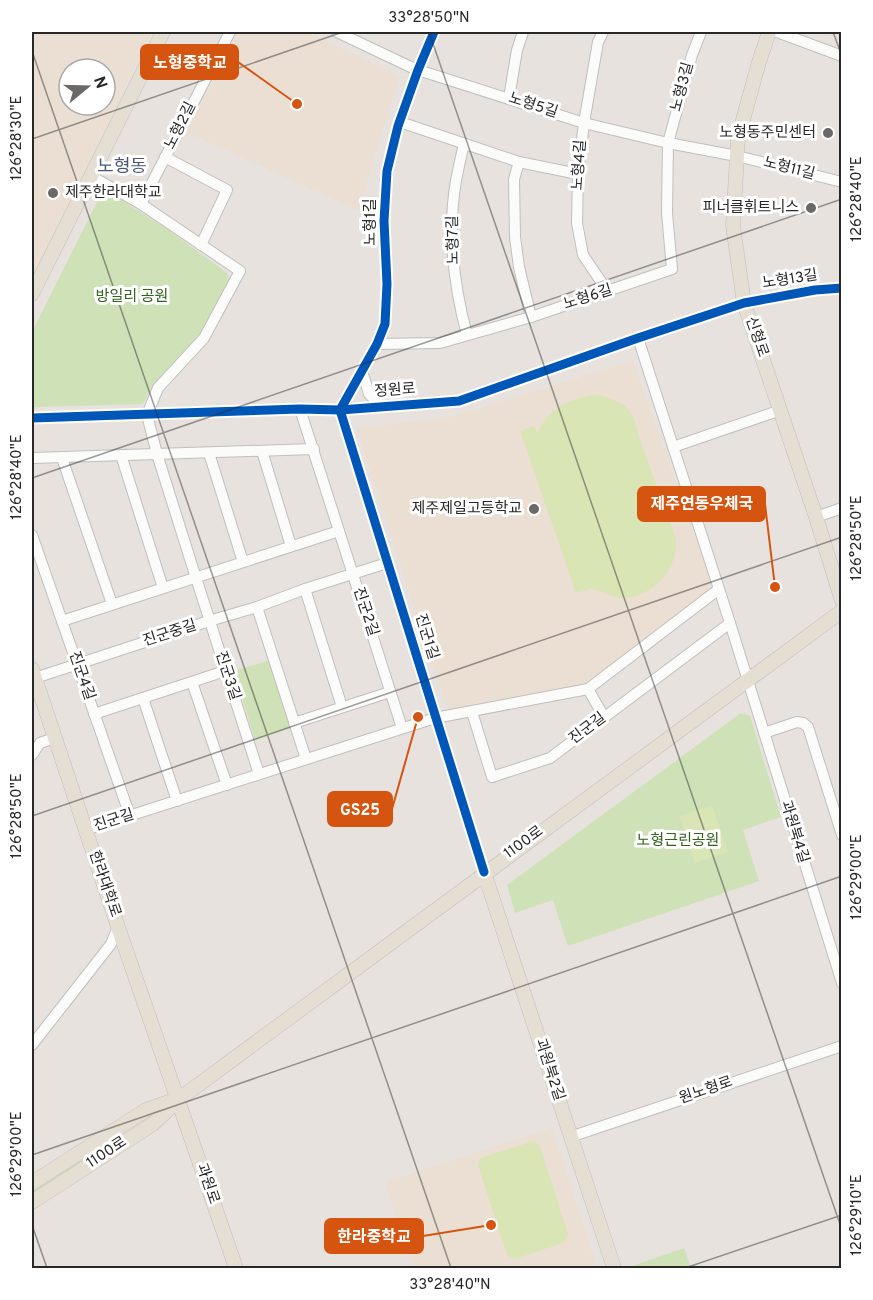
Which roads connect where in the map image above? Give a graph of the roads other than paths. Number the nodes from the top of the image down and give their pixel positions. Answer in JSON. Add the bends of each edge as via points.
{"nodes":[{"id":1,"x":163,"y":32,"type":"edge"},
{"id":2,"x":230,"y":32,"type":"edge"},
{"id":3,"x":337,"y":32,"type":"edge"},
{"id":4,"x":434,"y":32,"type":"edge"},
{"id":5,"x":523,"y":32,"type":"edge"},
{"id":6,"x":603,"y":32,"type":"edge"},
{"id":7,"x":701,"y":32,"type":"edge"},
{"id":8,"x":770,"y":32,"type":"edge"},
{"id":9,"x":777,"y":32,"type":"edge"},
{"id":10,"x":842,"y":56,"type":"edge"},
{"id":11,"x":418,"y":70,"type":"junction"},
{"id":12,"x":509,"y":99,"type":"junction"},
{"id":13,"x":400,"y":122,"type":"junction"},
{"id":14,"x":584,"y":123,"type":"junction"},
{"id":15,"x":668,"y":143,"type":"junction"},
{"id":16,"x":464,"y":144,"type":"junction"},
{"id":17,"x":737,"y":156,"type":"junction"},
{"id":18,"x":165,"y":157,"type":"junction"},
{"id":19,"x":519,"y":162,"type":"junction"},
{"id":20,"x":578,"y":174,"type":"junction"},
{"id":21,"x":91,"y":177,"type":"junction"},
{"id":22,"x":842,"y":182,"type":"edge"},
{"id":23,"x":141,"y":204,"type":"junction"},
{"id":24,"x":201,"y":245,"type":"junction"},
{"id":25,"x":842,"y":288,"type":"edge"},
{"id":26,"x":608,"y":292,"type":"junction"},
{"id":27,"x":32,"y":294,"type":"edge"},
{"id":28,"x":744,"y":303,"type":"junction"},
{"id":29,"x":531,"y":317,"type":"junction"},
{"id":30,"x":467,"y":335,"type":"junction"},
{"id":31,"x":638,"y":338,"type":"junction"},
{"id":32,"x":377,"y":344,"type":"junction"},
{"id":33,"x":362,"y":371,"type":"junction"},
{"id":34,"x":382,"y":407,"type":"junction"},
{"id":35,"x":300,"y":410,"type":"junction"},
{"id":36,"x":340,"y":410,"type":"junction"},
{"id":37,"x":781,"y":410,"type":"junction"},
{"id":38,"x":147,"y":415,"type":"junction"},
{"id":39,"x":32,"y":418,"type":"edge"},
{"id":40,"x":673,"y":447,"type":"junction"},
{"id":41,"x":314,"y":449,"type":"junction"},
{"id":42,"x":262,"y":451,"type":"junction"},
{"id":43,"x":209,"y":453,"type":"junction"},
{"id":44,"x":157,"y":454,"type":"junction"},
{"id":45,"x":121,"y":456,"type":"junction"},
{"id":46,"x":32,"y":458,"type":"edge"},
{"id":47,"x":62,"y":458,"type":"junction"},
{"id":48,"x":842,"y":508,"type":"edge"},
{"id":49,"x":816,"y":517,"type":"junction"},
{"id":50,"x":339,"y":531,"type":"junction"},
{"id":51,"x":32,"y":535,"type":"edge"},
{"id":52,"x":291,"y":546,"type":"junction"},
{"id":53,"x":243,"y":562,"type":"junction"},
{"id":54,"x":387,"y":563,"type":"junction"},
{"id":55,"x":352,"y":574,"type":"junction"},
{"id":56,"x":196,"y":578,"type":"junction"},
{"id":57,"x":163,"y":588,"type":"junction"},
{"id":58,"x":719,"y":589,"type":"junction"},
{"id":59,"x":305,"y":590,"type":"junction"},
{"id":60,"x":842,"y":601,"type":"edge"},
{"id":61,"x":112,"y":604,"type":"junction"},
{"id":62,"x":257,"y":607,"type":"junction"},
{"id":63,"x":842,"y":611,"type":"edge"},
{"id":64,"x":62,"y":621,"type":"junction"},
{"id":65,"x":209,"y":621,"type":"junction"},
{"id":66,"x":730,"y":623,"type":"junction"},
{"id":67,"x":77,"y":664,"type":"junction"},
{"id":68,"x":225,"y":672,"type":"junction"},
{"id":69,"x":33,"y":674,"type":"edge"},
{"id":70,"x":747,"y":681,"type":"junction"},
{"id":71,"x":192,"y":682,"type":"junction"},
{"id":72,"x":588,"y":689,"type":"junction"},
{"id":73,"x":390,"y":692,"type":"junction"},
{"id":74,"x":143,"y":698,"type":"junction"},
{"id":75,"x":342,"y":707,"type":"junction"},
{"id":76,"x":472,"y":712,"type":"junction"},
{"id":77,"x":94,"y":714,"type":"junction"},
{"id":78,"x":604,"y":717,"type":"junction"},
{"id":79,"x":435,"y":718,"type":"junction"},
{"id":80,"x":294,"y":723,"type":"junction"},
{"id":81,"x":402,"y":728,"type":"junction"},
{"id":82,"x":764,"y":733,"type":"junction"},
{"id":83,"x":54,"y":738,"type":"junction"},
{"id":84,"x":32,"y":755,"type":"edge"},
{"id":85,"x":306,"y":759,"type":"junction"},
{"id":86,"x":260,"y":774,"type":"junction"},
{"id":87,"x":227,"y":785,"type":"junction"},
{"id":88,"x":177,"y":801,"type":"junction"},
{"id":89,"x":130,"y":816,"type":"junction"},
{"id":90,"x":85,"y":830,"type":"junction"},
{"id":91,"x":842,"y":835,"type":"edge"},
{"id":92,"x":484,"y":872,"type":"junction"},
{"id":93,"x":118,"y":927,"type":"junction"},
{"id":94,"x":842,"y":983,"type":"edge"},
{"id":95,"x":32,"y":1045,"type":"edge"},
{"id":96,"x":842,"y":1046,"type":"edge"},
{"id":97,"x":178,"y":1099,"type":"junction"},
{"id":98,"x":570,"y":1137,"type":"junction"},
{"id":99,"x":32,"y":1183,"type":"edge"},
{"id":100,"x":32,"y":1202,"type":"edge"},
{"id":101,"x":236,"y":1269,"type":"edge"},
{"id":102,"x":614,"y":1269,"type":"edge"}],
"edges":[{"from":1,"to":21,"type":"main road"},
{"from":2,"to":18,"type":"street","name":"노형2길"},
{"from":3,"to":11,"type":"street","name":"노형5길"},
{"from":4,"to":11,"type":"street","name":"노형1길"},
{"from":5,"to":12,"type":"street"},
{"from":6,"to":14,"type":"street","name":"노형4길"},
{"from":7,"to":15,"type":"street","name":"노형3길"},
{"from":8,"to":17,"type":"main road","name":"신형로","via":[[738,138]]},
{"from":9,"to":10,"type":"street"},
{"from":11,"to":12,"type":"street","name":"노형5길"},
{"from":11,"to":13,"type":"street","name":"노형1길"},
{"from":12,"to":14,"type":"street","name":"노형5길"},
{"from":13,"to":16,"type":"street"},
{"from":13,"to":32,"type":"street","name":"노형1길","via":[[387,171],[385,324]]},
{"from":14,"to":15,"type":"street","name":"노형5길"},
{"from":14,"to":20,"type":"street","name":"노형4길"},
{"from":15,"to":17,"type":"street","name":"노형5길"},
{"from":15,"to":26,"type":"street","name":"노형6길","via":[[667,213],[672,269]]},
{"from":16,"to":19,"type":"street"},
{"from":16,"to":30,"type":"street","name":"노형7길","via":[[455,182],[453,252]]},
{"from":17,"to":22,"type":"street","name":"노형11길"},
{"from":17,"to":28,"type":"main road","name":"신형로","via":[[733,226]]},
{"from":18,"to":23,"type":"street","name":"노형2길"},
{"from":18,"to":24,"type":"street","name":"노형2길","via":[[227,190]]},
{"from":19,"to":20,"type":"street"},
{"from":19,"to":29,"type":"street","via":[[514,179],[515,237]]},
{"from":20,"to":26,"type":"street","name":"노형4길","via":[[577,223],[583,255]]},
{"from":21,"to":23,"type":"street"},
{"from":21,"to":27,"type":"main road"},
{"from":23,"to":24,"type":"street"},
{"from":24,"to":38,"type":"street","via":[[240,271],[204,338],[158,388]]},
{"from":25,"to":28,"type":"street","name":"노형13길"},
{"from":26,"to":29,"type":"street","name":"노형6길"},
{"from":28,"to":31,"type":"street","name":"정원로"},
{"from":28,"to":37,"type":"main road","name":"신형로"},
{"from":29,"to":30,"type":"street","name":"노형6길"},
{"from":30,"to":32,"type":"street","name":"노형6길","via":[[440,343]]},
{"from":31,"to":34,"type":"street","name":"정원로","via":[[459,401]]},
{"from":31,"to":40,"type":"street"},
{"from":32,"to":33,"type":"street","name":"노형1길"},
{"from":33,"to":34,"type":"street","via":[[369,394]]},
{"from":33,"to":36,"type":"street","name":"노형1길"},
{"from":34,"to":36,"type":"street","name":"정원로"},
{"from":35,"to":36,"type":"street","name":"정원로"},
{"from":35,"to":38,"type":"street","name":"정원로"},
{"from":35,"to":41,"type":"street","name":"진군2길"},
{"from":36,"to":54,"type":"street","name":"진군1길"},
{"from":37,"to":40,"type":"street"},
{"from":37,"to":49,"type":"main road","name":"신형로"},
{"from":38,"to":39,"type":"street","name":"정원로"},
{"from":38,"to":44,"type":"street","name":"진군3길"},
{"from":40,"to":58,"type":"street"},
{"from":41,"to":42,"type":"street"},
{"from":41,"to":50,"type":"street","name":"진군2길"},
{"from":42,"to":43,"type":"street"},
{"from":42,"to":52,"type":"street"},
{"from":43,"to":44,"type":"street"},
{"from":43,"to":53,"type":"street"},
{"from":44,"to":45,"type":"street"},
{"from":44,"to":56,"type":"street","name":"진군3길"},
{"from":45,"to":47,"type":"street"},
{"from":45,"to":57,"type":"street"},
{"from":46,"to":47,"type":"street"},
{"from":47,"to":61,"type":"street"},
{"from":48,"to":49,"type":"street"},
{"from":49,"to":60,"type":"main road","name":"신형로"},
{"from":50,"to":52,"type":"street"},
{"from":50,"to":55,"type":"street","name":"진군2길"},
{"from":51,"to":64,"type":"street","name":"진군4길"},
{"from":52,"to":53,"type":"street"},
{"from":53,"to":56,"type":"street"},
{"from":54,"to":55,"type":"street","name":"진군중길"},
{"from":54,"to":79,"type":"street","name":"진군1길"},
{"from":55,"to":59,"type":"street","name":"진군중길"},
{"from":55,"to":73,"type":"street","name":"진군2길"},
{"from":56,"to":57,"type":"street"},
{"from":56,"to":65,"type":"street","name":"진군3길"},
{"from":57,"to":61,"type":"street"},
{"from":58,"to":66,"type":"street"},
{"from":58,"to":72,"type":"street","name":"진군길"},
{"from":59,"to":62,"type":"street","name":"진군중길"},
{"from":59,"to":75,"type":"street"},
{"from":61,"to":64,"type":"street"},
{"from":62,"to":65,"type":"street","name":"진군중길"},
{"from":62,"to":80,"type":"street"},
{"from":63,"to":70,"type":"main road","name":"1100로"},
{"from":64,"to":67,"type":"street","name":"진군4길"},
{"from":65,"to":67,"type":"street","name":"진군중길"},
{"from":65,"to":68,"type":"street","name":"진군3길"},
{"from":66,"to":70,"type":"street"},
{"from":66,"to":78,"type":"street","name":"진군길"},
{"from":67,"to":69,"type":"street","name":"진군중길"},
{"from":67,"to":77,"type":"street","name":"진군4길"},
{"from":68,"to":71,"type":"street"},
{"from":68,"to":86,"type":"street","name":"진군3길"},
{"from":69,"to":83,"type":"main road","name":"한라대학로"},
{"from":70,"to":82,"type":"street","name":"과원북4길"},
{"from":70,"to":92,"type":"main road","name":"1100로"},
{"from":71,"to":74,"type":"street"},
{"from":71,"to":87,"type":"street"},
{"from":72,"to":76,"type":"street","name":"진군길"},
{"from":72,"to":78,"type":"street"},
{"from":73,"to":75,"type":"street"},
{"from":73,"to":81,"type":"street","name":"진군2길"},
{"from":74,"to":77,"type":"street"},
{"from":74,"to":88,"type":"street"},
{"from":75,"to":80,"type":"street"},
{"from":76,"to":78,"type":"street","name":"진군길","via":[[492,777],[550,758]]},
{"from":76,"to":79,"type":"street","name":"진군길"},
{"from":77,"to":89,"type":"street","name":"진군4길"},
{"from":79,"to":81,"type":"street","name":"진군길"},
{"from":79,"to":92,"type":"street","name":"진군1길"},
{"from":80,"to":85,"type":"street"},
{"from":81,"to":85,"type":"street","name":"진군길"},
{"from":82,"to":91,"type":"street","via":[[797,722],[808,727]]},
{"from":82,"to":94,"type":"street","name":"과원북4길"},
{"from":83,"to":84,"type":"street","via":[[40,743]]},
{"from":83,"to":90,"type":"main road","name":"한라대학로"},
{"from":85,"to":86,"type":"street","name":"진군길"},
{"from":86,"to":87,"type":"street","name":"진군길"},
{"from":87,"to":88,"type":"street","name":"진군길"},
{"from":88,"to":89,"type":"street","name":"진군길"},
{"from":89,"to":90,"type":"street","name":"진군길"},
{"from":90,"to":93,"type":"main road","name":"한라대학로"},
{"from":92,"to":97,"type":"main road","name":"1100로"},
{"from":92,"to":98,"type":"main road","name":"과원북2길"},
{"from":93,"to":95,"type":"street","via":[[111,944]]},
{"from":93,"to":97,"type":"main road","name":"한라대학로"},
{"from":96,"to":98,"type":"street","name":"원노형로"},
{"from":97,"to":99,"type":"main road","name":"1100로","via":[[146,1110]]},
{"from":97,"to":100,"type":"main road","name":"1100로","via":[[153,1124]]},
{"from":97,"to":101,"type":"main road","name":"과원로"},
{"from":98,"to":102,"type":"main road","name":"과원북2길"}]}
